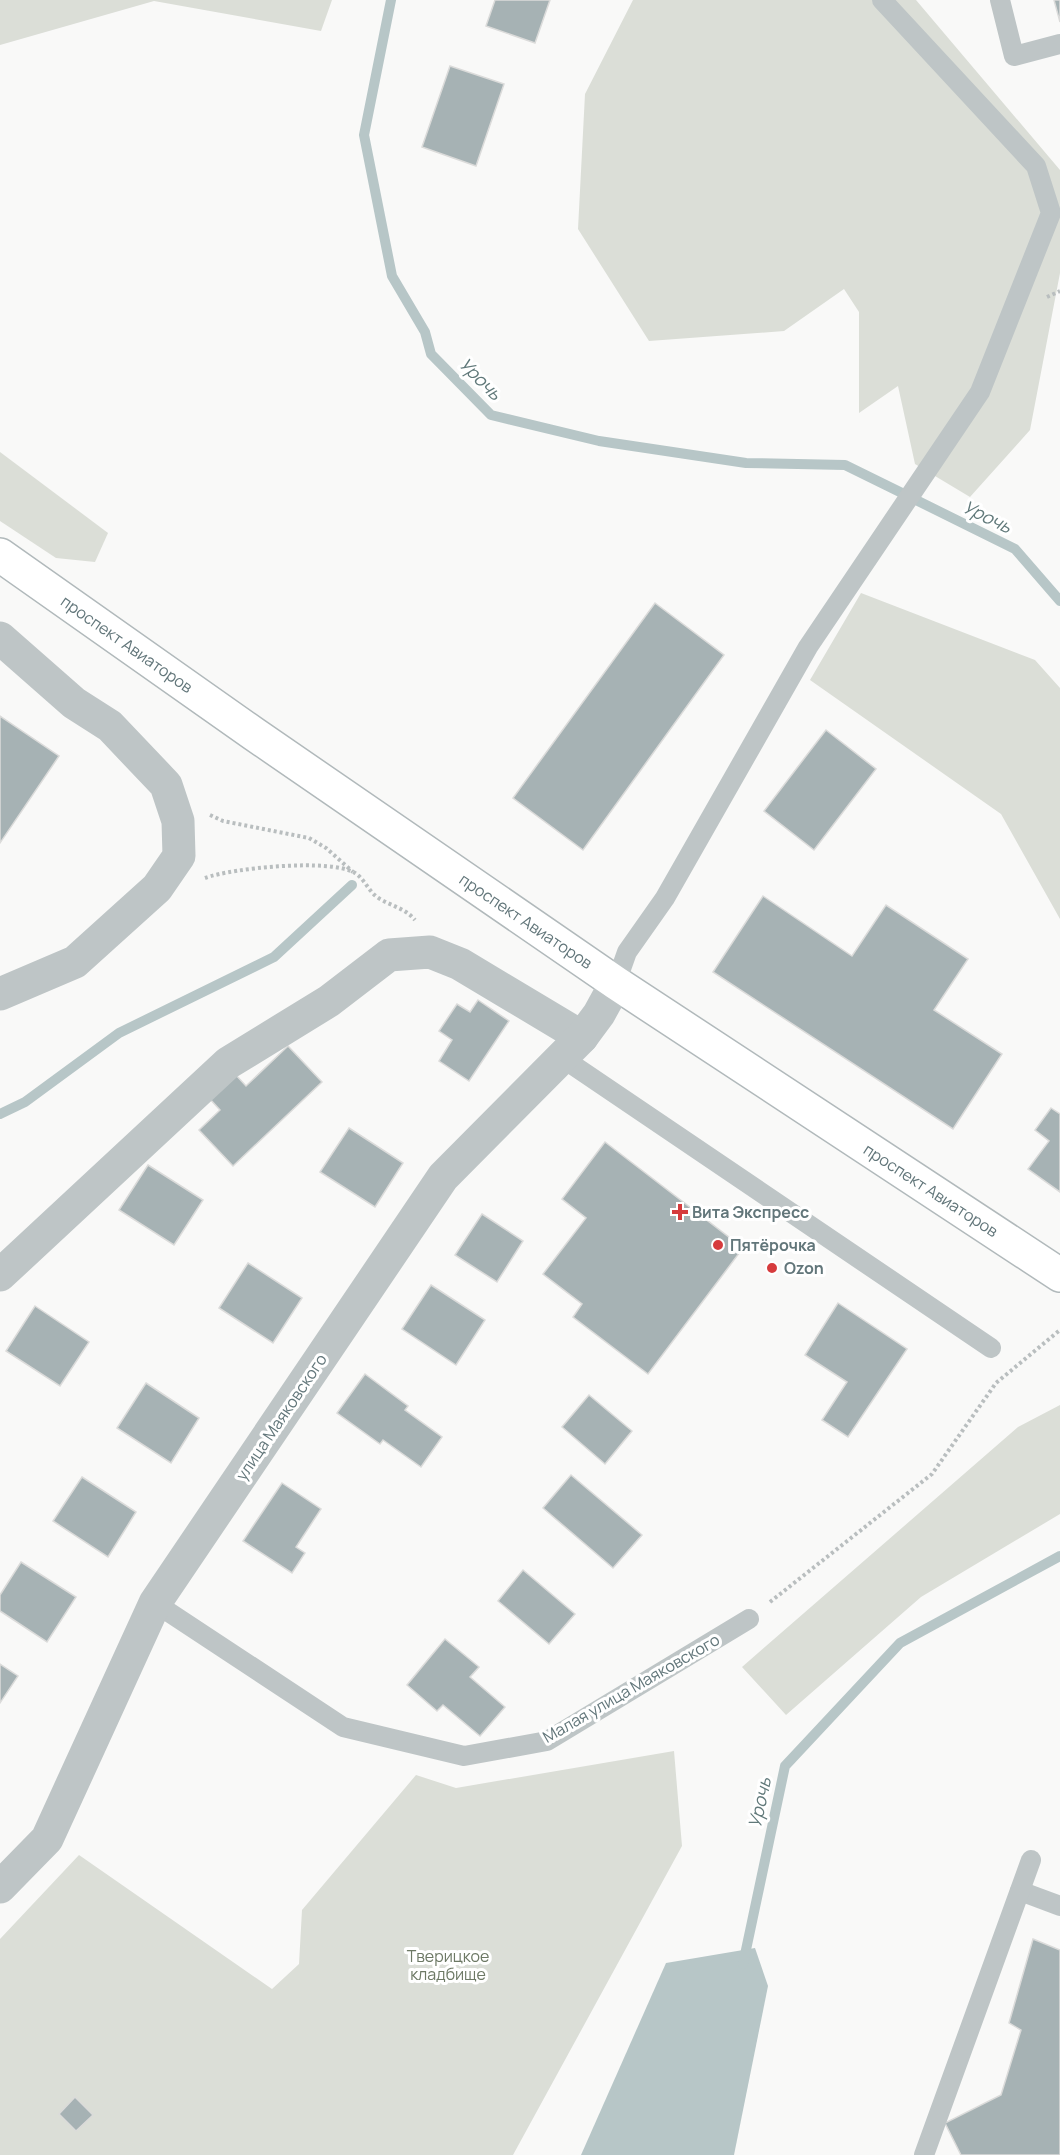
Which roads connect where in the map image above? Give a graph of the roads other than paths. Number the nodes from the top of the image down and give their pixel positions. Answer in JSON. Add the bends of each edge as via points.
{"nodes":[{"id":1,"x":882,"y":0,"type":"edge"},
{"id":2,"x":1000,"y":0,"type":"edge"},
{"id":3,"x":1060,"y":44,"type":"edge"},
{"id":4,"x":0,"y":555,"type":"edge"},
{"id":5,"x":0,"y":638,"type":"edge"},
{"id":6,"x":616,"y":983,"type":"junction"},
{"id":7,"x":0,"y":994,"type":"edge"},
{"id":8,"x":572,"y":1047,"type":"junction"},
{"id":9,"x":0,"y":1275,"type":"edge"},
{"id":10,"x":1060,"y":1275,"type":"edge"},
{"id":11,"x":991,"y":1348,"type":"dead end"},
{"id":12,"x":155,"y":1603,"type":"junction"},
{"id":13,"x":749,"y":1619,"type":"road end"},
{"id":14,"x":1031,"y":1860,"type":"dead end"},
{"id":15,"x":0,"y":1887,"type":"edge"},
{"id":16,"x":1020,"y":1891,"type":"junction"},
{"id":17,"x":1060,"y":1906,"type":"edge"},
{"id":18,"x":924,"y":2155,"type":"edge"}],
"edges":[{"from":1,"to":6,"type":"lane","via":[[1036,166],[1051,213],[980,392],[808,647],[665,898],[627,952]]},
{"from":2,"to":3,"type":"lane","via":[[1014,56]]},
{"from":4,"to":6,"type":"street","name":"проспект Авиаторов"},
{"from":5,"to":7,"type":"street","via":[[74,703],[110,726],[166,785],[178,821],[179,856],[157,888],[75,962]]},
{"from":6,"to":8,"type":"street","name":"улица Маяковского","via":[[600,1014]]},
{"from":6,"to":10,"type":"street","name":"проспект Авиаторов"},
{"from":8,"to":9,"type":"street","via":[[460,964],[430,952],[389,955],[329,1001],[228,1063]]},
{"from":8,"to":11,"type":"lane"},
{"from":8,"to":12,"type":"street","name":"улица Маяковского","via":[[443,1177]]},
{"from":12,"to":13,"type":"lane","name":"Малая улица Маяковского","via":[[343,1727],[464,1756],[547,1741]]},
{"from":12,"to":15,"type":"street","name":"улица Маяковского","via":[[47,1839]]},
{"from":14,"to":16,"type":"lane"},
{"from":16,"to":17,"type":"lane"},
{"from":16,"to":18,"type":"lane"}]}
